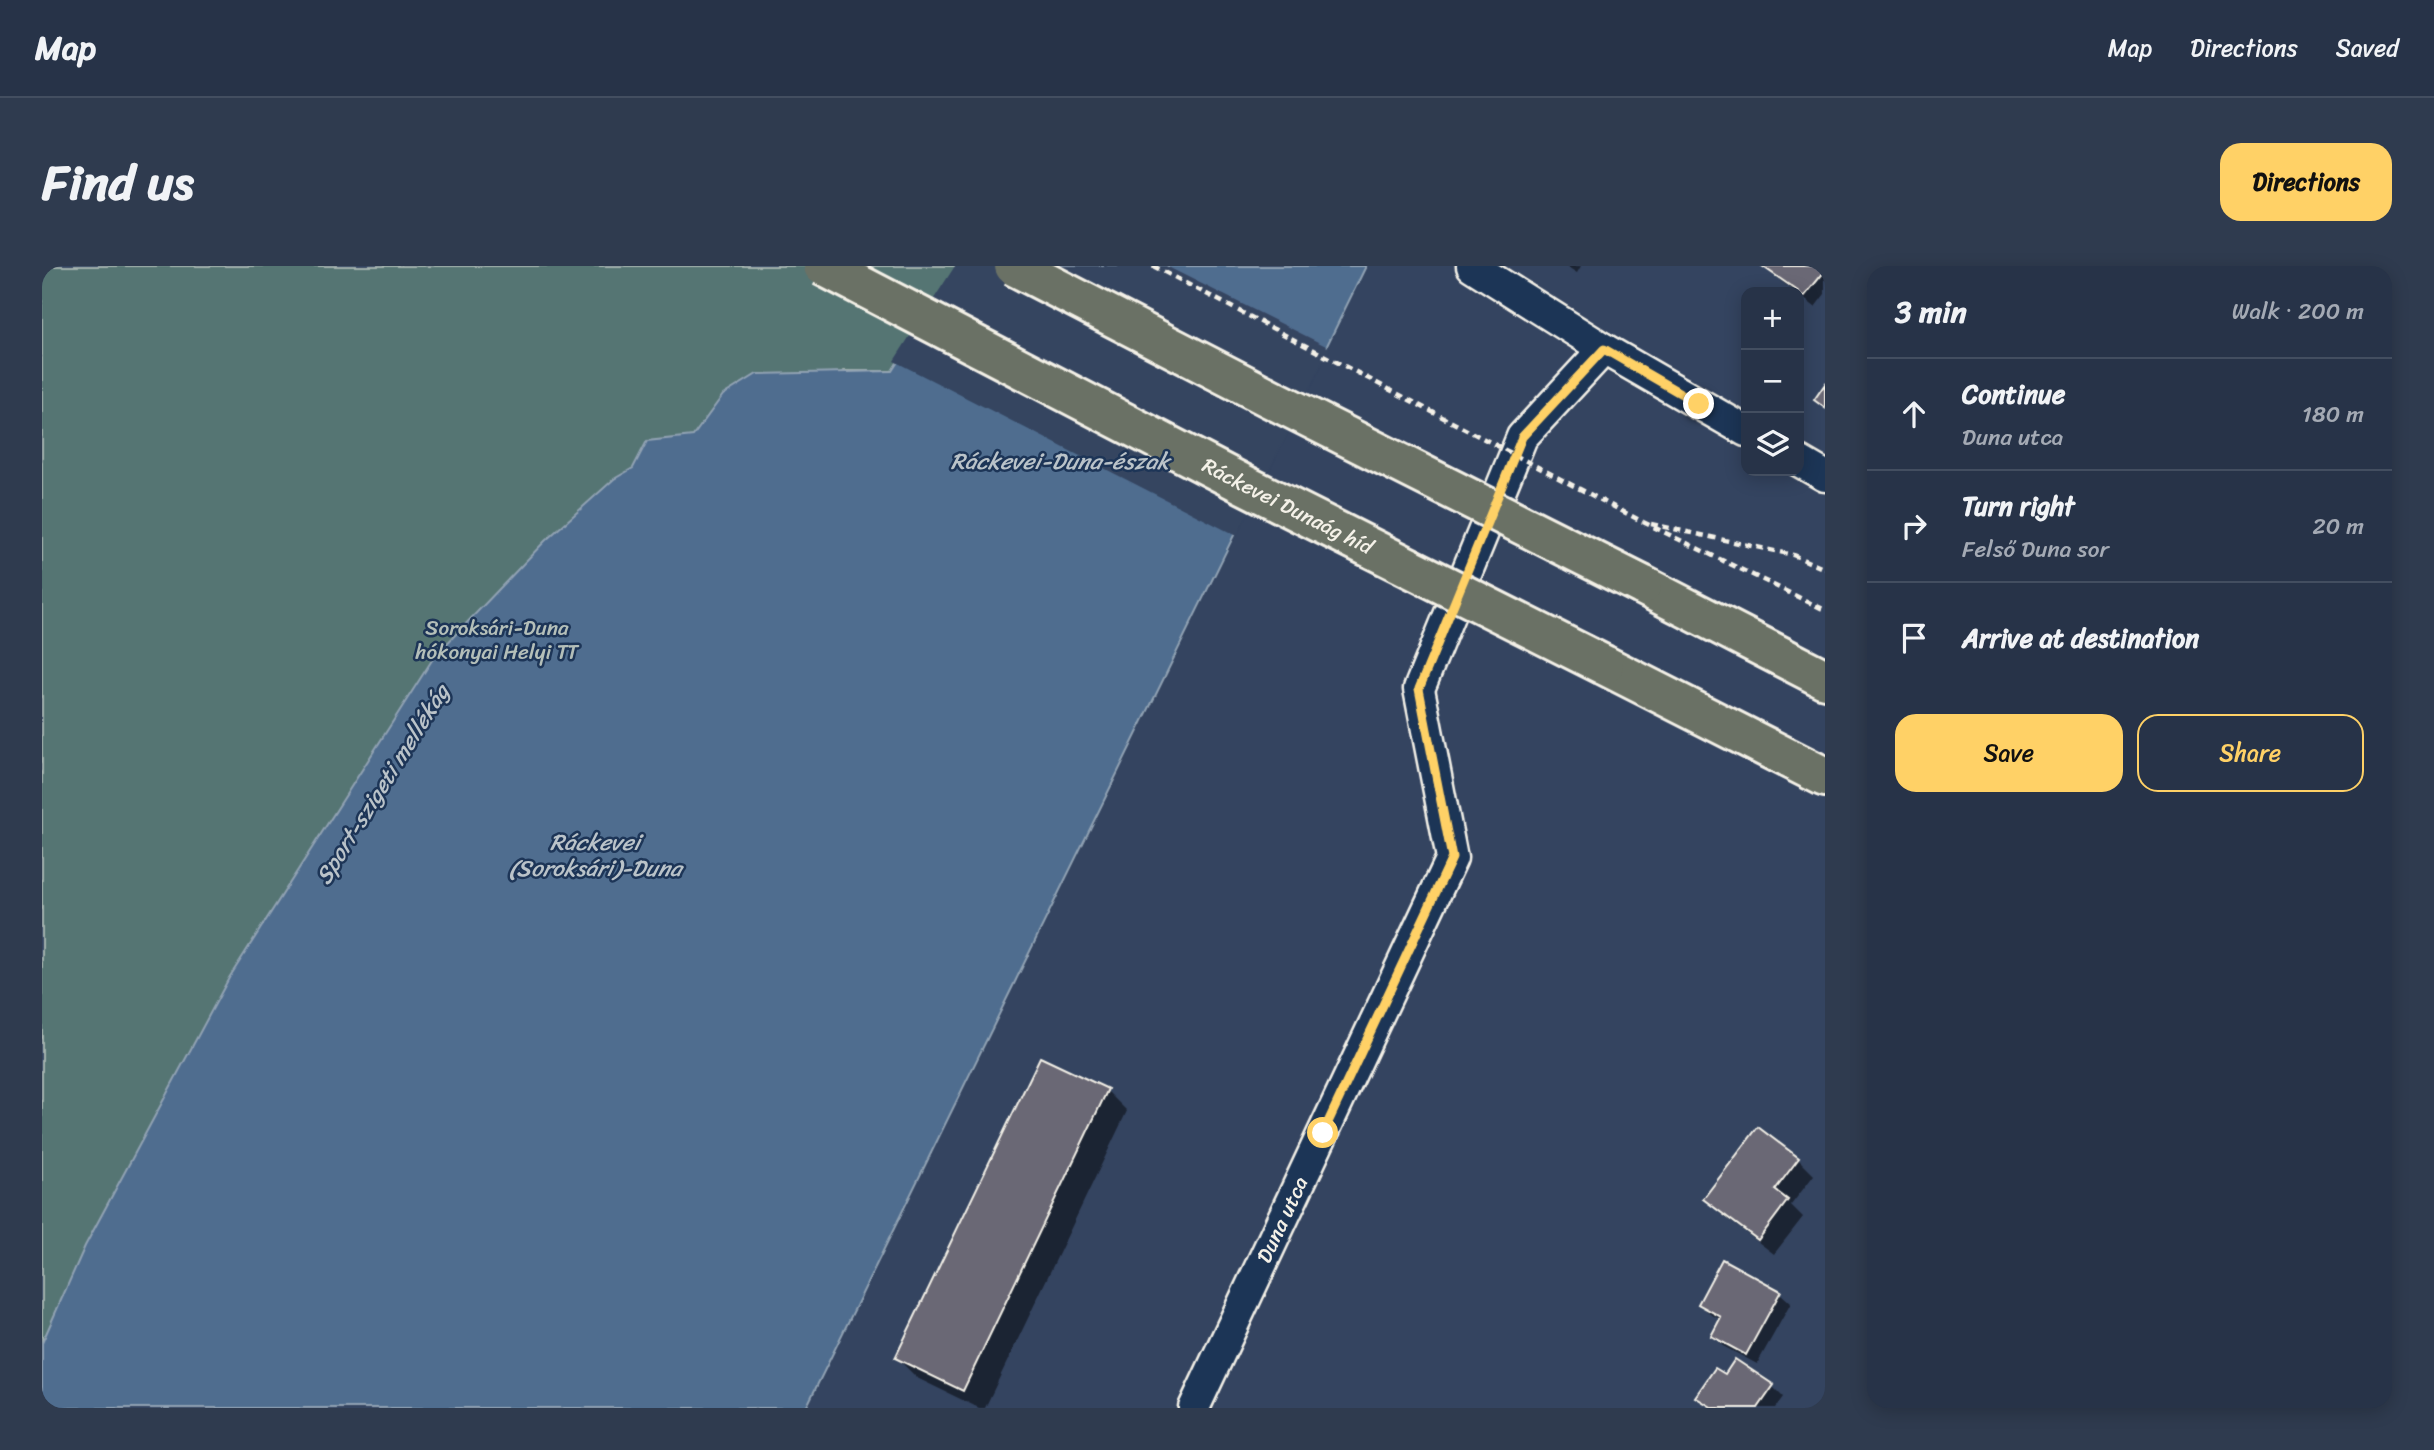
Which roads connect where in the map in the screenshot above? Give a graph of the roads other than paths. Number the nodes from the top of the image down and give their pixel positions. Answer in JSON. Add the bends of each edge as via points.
{"nodes":[{"id":1,"x":823,"y":266,"type":"edge"},
{"id":2,"x":1014,"y":266,"type":"edge"},
{"id":3,"x":1472,"y":266,"type":"edge"},
{"id":4,"x":1604,"y":349,"type":"junction"},
{"id":5,"x":1741,"y":428,"type":"edge"},
{"id":6,"x":1804,"y":464,"type":"edge"},
{"id":7,"x":1825,"y":476,"type":"edge"},
{"id":8,"x":1825,"y":680,"type":"edge"},
{"id":9,"x":1825,"y":777,"type":"edge"},
{"id":10,"x":1194,"y":1408,"type":"edge"}],
"edges":[{"from":1,"to":9,"type":"highway","name":"Ráckevei Dunaág híd","bridge":true},
{"from":2,"to":8,"type":"highway","bridge":true},
{"from":3,"to":4,"type":"street"},
{"from":4,"to":5,"type":"street"},
{"from":4,"to":10,"type":"street","name":"Duna utca","via":[[1522,437],[1419,689],[1452,858]]},
{"from":6,"to":7,"type":"street"}]}
